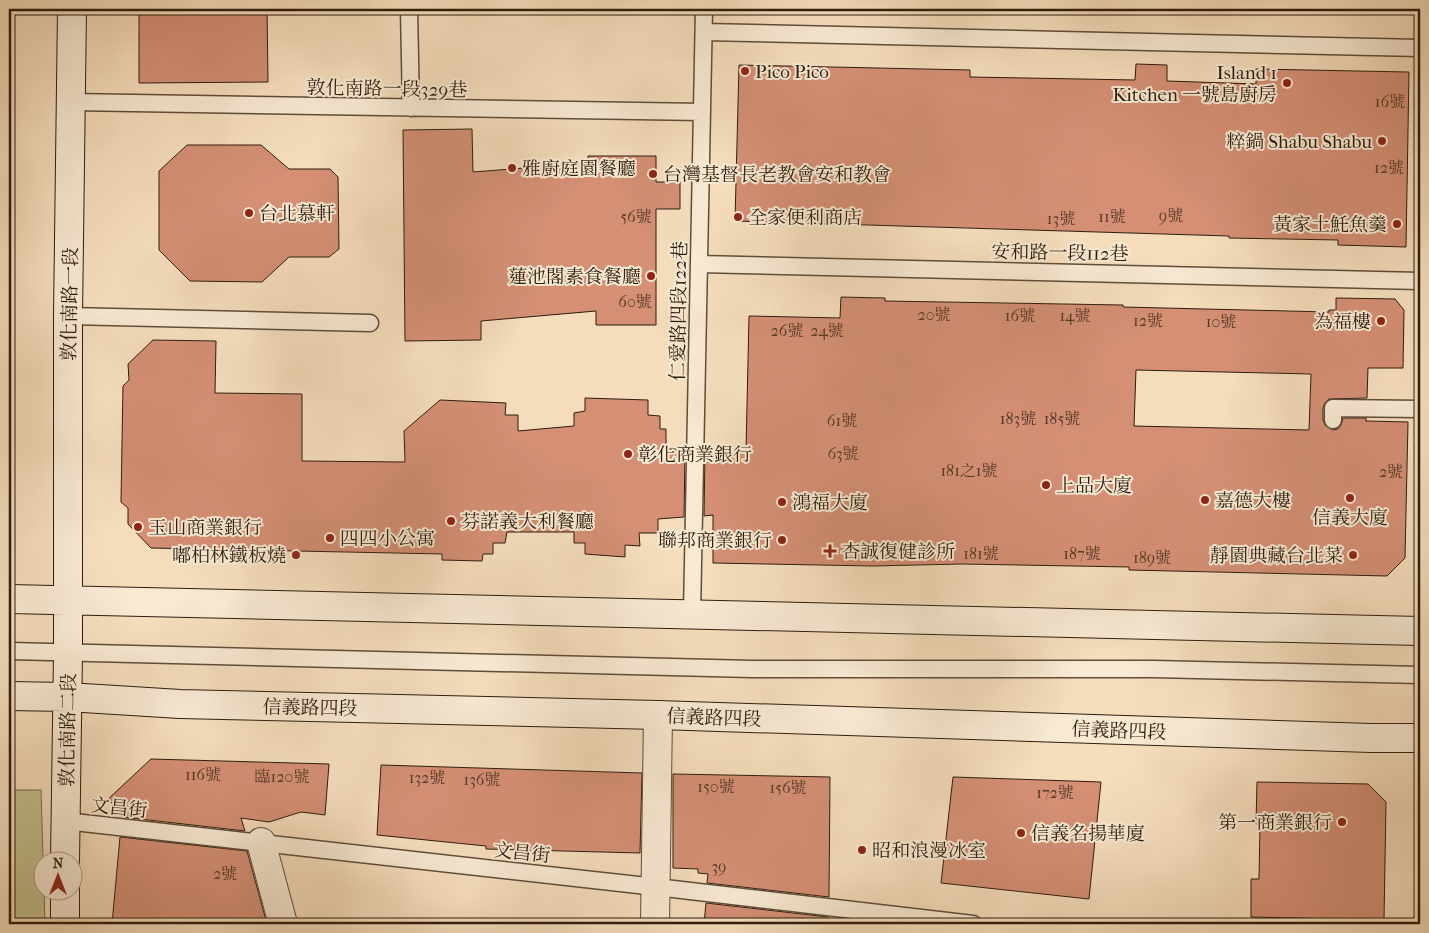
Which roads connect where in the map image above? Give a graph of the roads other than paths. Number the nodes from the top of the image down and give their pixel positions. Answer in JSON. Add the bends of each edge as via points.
{"nodes":[{"id":1,"x":72,"y":9,"type":"edge"},
{"id":2,"x":410,"y":9,"type":"edge"},
{"id":3,"x":704,"y":9,"type":"edge"},
{"id":4,"x":704,"y":32,"type":"junction"},
{"id":5,"x":1420,"y":48,"type":"edge"},
{"id":6,"x":71,"y":102,"type":"junction"},
{"id":7,"x":411,"y":108,"type":"junction"},
{"id":8,"x":702,"y":112,"type":"junction"},
{"id":9,"x":699,"y":264,"type":"junction"},
{"id":10,"x":1420,"y":281,"type":"edge"},
{"id":11,"x":68,"y":316,"type":"junction"},
{"id":12,"x":370,"y":323,"type":"dead end"},
{"id":13,"x":1420,"y":409,"type":"edge"},
{"id":14,"x":1333,"y":420,"type":"dead end"},
{"id":15,"x":9,"y":599,"type":"edge"},
{"id":16,"x":68,"y":600,"type":"junction"},
{"id":17,"x":692,"y":614,"type":"junction"},
{"id":18,"x":1420,"y":631,"type":"edge"},
{"id":19,"x":9,"y":651,"type":"edge"},
{"id":20,"x":68,"y":653,"type":"junction"},
{"id":21,"x":1420,"y":675,"type":"edge"},
{"id":22,"x":9,"y":696,"type":"edge"},
{"id":23,"x":66,"y":697,"type":"junction"},
{"id":24,"x":658,"y":715,"type":"junction"},
{"id":25,"x":1420,"y":738,"type":"edge"},
{"id":26,"x":66,"y":821,"type":"junction"},
{"id":27,"x":261,"y":842,"type":"junction"},
{"id":28,"x":65,"y":850,"type":"edge"},
{"id":29,"x":656,"y":887,"type":"junction"},
{"id":30,"x":65,"y":900,"type":"edge"},
{"id":31,"x":65,"y":924,"type":"edge"},
{"id":32,"x":283,"y":924,"type":"edge"},
{"id":33,"x":656,"y":924,"type":"edge"},
{"id":34,"x":973,"y":924,"type":"edge"}],
"edges":[{"from":1,"to":6,"type":"main road","name":"敦化南路一段"},
{"from":2,"to":7,"type":"lane"},
{"from":3,"to":4,"type":"lane","name":"仁愛路四段122巷"},
{"from":4,"to":5,"type":"lane"},
{"from":4,"to":8,"type":"lane","name":"仁愛路四段122巷"},
{"from":6,"to":7,"type":"lane","name":"敦化南路一段329巷"},
{"from":6,"to":11,"type":"main road","name":"敦化南路一段"},
{"from":7,"to":8,"type":"lane","name":"敦化南路一段329巷"},
{"from":8,"to":9,"type":"lane","name":"仁愛路四段122巷"},
{"from":9,"to":10,"type":"lane","name":"安和路一段112巷"},
{"from":9,"to":17,"type":"lane","name":"仁愛路四段122巷"},
{"from":11,"to":12,"type":"lane"},
{"from":11,"to":16,"type":"main road","name":"敦化南路一段"},
{"from":13,"to":14,"type":"lane","via":[[1333,408]]},
{"from":15,"to":16,"type":"main road"},
{"from":16,"to":17,"type":"main road"},
{"from":16,"to":20,"type":"main road","name":"敦化南路二段"},
{"from":17,"to":18,"type":"main road"},
{"from":19,"to":20,"type":"lane"},
{"from":20,"to":21,"type":"lane","via":[[752,668],[1154,669]]},
{"from":20,"to":23,"type":"main road","name":"敦化南路二段"},
{"from":22,"to":23,"type":"main road","name":"信義路四段"},
{"from":23,"to":24,"type":"main road","name":"信義路四段","via":[[180,704]]},
{"from":23,"to":26,"type":"main road","name":"敦化南路二段"},
{"from":24,"to":25,"type":"main road","name":"信義路四段"},
{"from":24,"to":29,"type":"main road"},
{"from":26,"to":27,"type":"lane","name":"文昌街"},
{"from":26,"to":28,"type":"main road","name":"敦化南路二段"},
{"from":27,"to":29,"type":"lane","name":"文昌街"},
{"from":27,"to":32,"type":"main road"},
{"from":29,"to":33,"type":"main road"},
{"from":29,"to":34,"type":"lane","name":"文昌街"},
{"from":30,"to":31,"type":"main road"}]}
